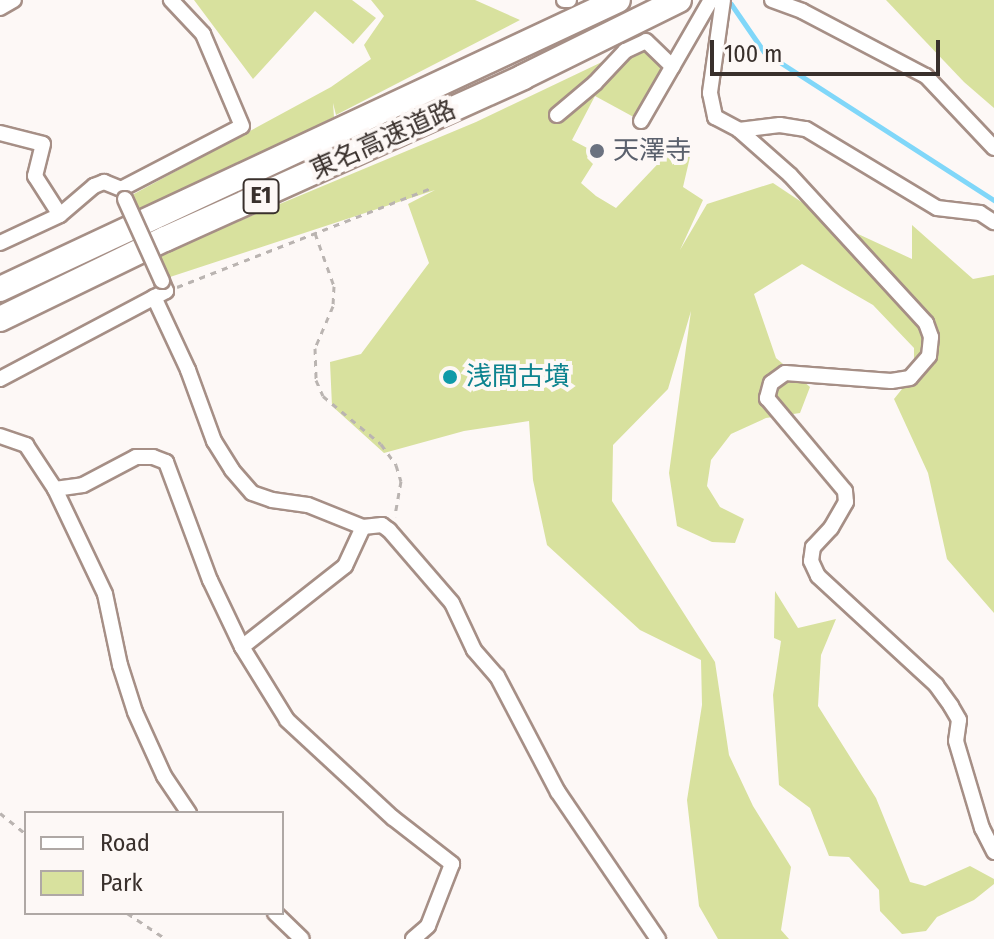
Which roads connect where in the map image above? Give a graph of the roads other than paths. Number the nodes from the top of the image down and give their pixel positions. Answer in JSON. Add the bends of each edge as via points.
{"nodes":[{"id":1,"x":14,"y":0,"type":"edge"},
{"id":2,"x":171,"y":0,"type":"edge"},
{"id":3,"x":618,"y":0,"type":"edge"},
{"id":4,"x":679,"y":0,"type":"edge"},
{"id":5,"x":711,"y":0,"type":"edge"},
{"id":6,"x":723,"y":0,"type":"edge"},
{"id":7,"x":772,"y":0,"type":"edge"},
{"id":8,"x":0,"y":8,"type":"edge"},
{"id":9,"x":673,"y":67,"type":"junction"},
{"id":10,"x":557,"y":115,"type":"dead end"},
{"id":11,"x":641,"y":121,"type":"dead end"},
{"id":12,"x":739,"y":130,"type":"junction"},
{"id":13,"x":0,"y":133,"type":"edge"},
{"id":14,"x":994,"y":148,"type":"edge"},
{"id":15,"x":123,"y":194,"type":"junction"},
{"id":16,"x":60,"y":215,"type":"junction"},
{"id":17,"x":994,"y":222,"type":"edge"},
{"id":18,"x":0,"y":243,"type":"edge"},
{"id":19,"x":0,"y":289,"type":"edge"},
{"id":20,"x":161,"y":289,"type":"junction"},
{"id":21,"x":0,"y":319,"type":"edge"},
{"id":22,"x":0,"y":379,"type":"edge"},
{"id":23,"x":0,"y":436,"type":"edge"},
{"id":24,"x":55,"y":489,"type":"junction"},
{"id":25,"x":363,"y":527,"type":"junction"},
{"id":26,"x":242,"y":647,"type":"junction"},
{"id":27,"x":188,"y":811,"type":"edge"},
{"id":28,"x":994,"y":852,"type":"edge"},
{"id":29,"x":277,"y":915,"type":"edge"},
{"id":30,"x":302,"y":939,"type":"edge"},
{"id":31,"x":413,"y":939,"type":"edge"},
{"id":32,"x":658,"y":939,"type":"edge"}],
"edges":[{"from":1,"to":8,"type":"street"},
{"from":2,"to":15,"type":"street","via":[[203,34],[242,126]]},
{"from":3,"to":19,"type":"highway","name":"東名高速道路","number":"E1"},
{"from":4,"to":21,"type":"highway","name":"東名高速道路","number":"E1"},
{"from":5,"to":9,"type":"street"},
{"from":6,"to":12,"type":"street","via":[[710,106],[715,117]]},
{"from":7,"to":14,"type":"street","via":[[926,76]]},
{"from":9,"to":10,"type":"street","via":[[646,41],[625,51]]},
{"from":9,"to":11,"type":"street"},
{"from":12,"to":17,"type":"street","via":[[780,125],[806,129],[937,208],[980,213]]},
{"from":12,"to":28,"type":"street","via":[[790,175],[926,323],[931,337],[929,356],[910,378],[785,373],[771,383],[767,398],[845,491],[846,502],[813,547],[811,561],[818,576],[936,685],[951,706],[959,720],[956,741]]},
{"from":13,"to":16,"type":"street","via":[[43,144],[35,176]]},
{"from":15,"to":16,"type":"street","via":[[104,182]]},
{"from":15,"to":20,"type":"street","bridge":true},
{"from":16,"to":18,"type":"street"},
{"from":20,"to":22,"type":"street"},
{"from":20,"to":25,"type":"street","via":[[214,441],[232,470],[252,493],[308,505]]},
{"from":23,"to":24,"type":"street","via":[[26,445]]},
{"from":24,"to":26,"type":"street","via":[[83,485],[136,457],[166,462],[210,580]]},
{"from":24,"to":27,"type":"street","via":[[105,594],[135,712],[164,776]]},
{"from":25,"to":26,"type":"street","via":[[345,566]]},
{"from":25,"to":32,"type":"street","via":[[382,525],[389,530],[452,603],[558,792]]},
{"from":26,"to":31,"type":"street","via":[[287,720],[393,818],[452,864],[428,926]]},
{"from":29,"to":30,"type":"street"}]}
